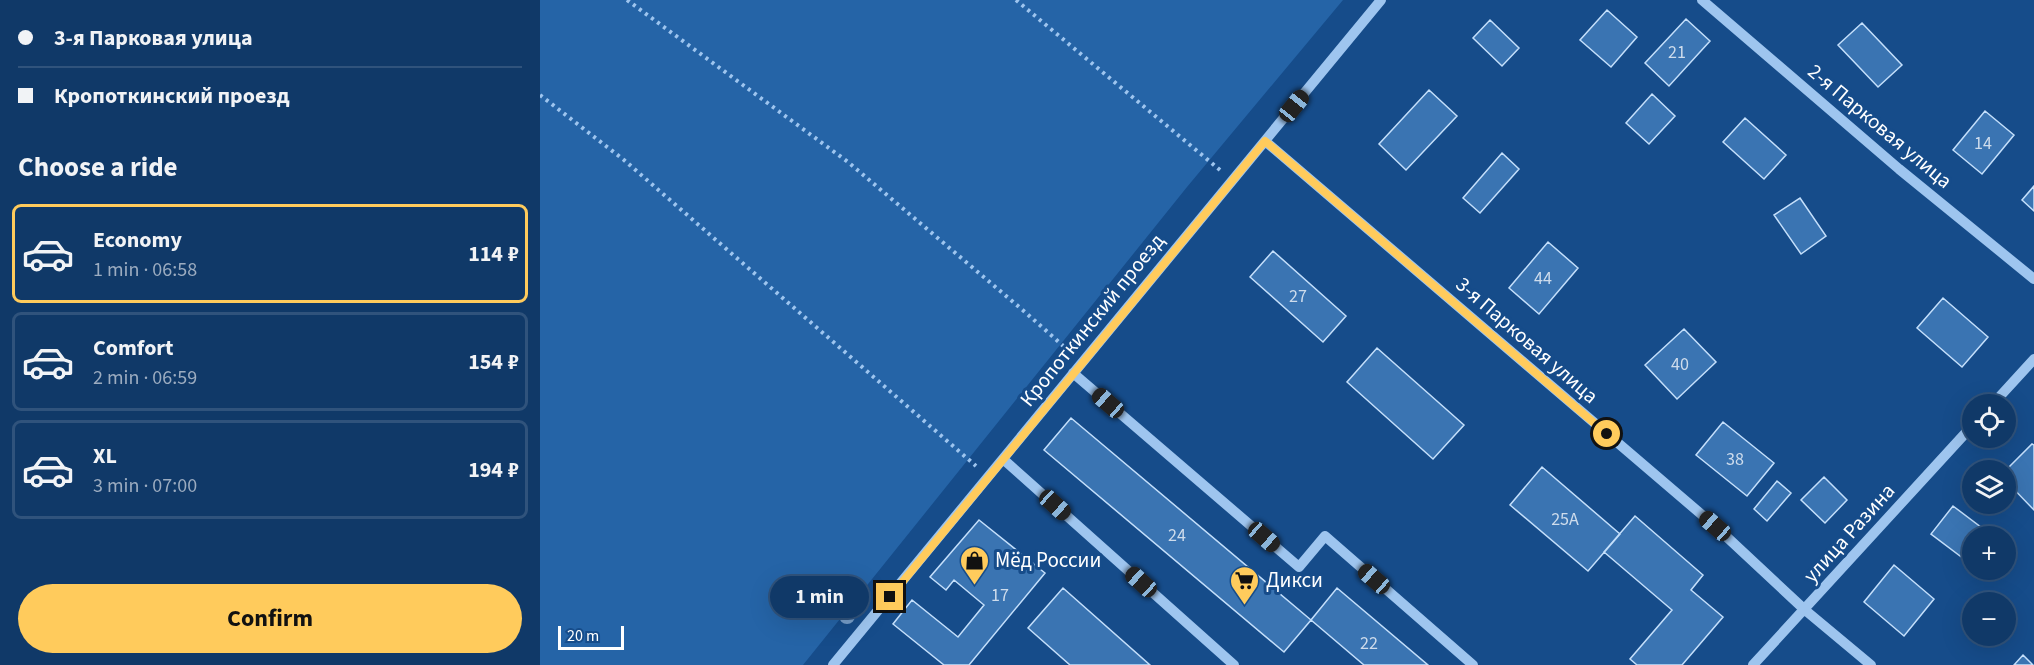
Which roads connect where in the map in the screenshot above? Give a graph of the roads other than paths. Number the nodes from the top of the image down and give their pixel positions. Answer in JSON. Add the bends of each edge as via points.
{"nodes":[{"id":1,"x":1381,"y":0,"type":"edge"},
{"id":2,"x":1702,"y":0,"type":"edge"},
{"id":3,"x":1265,"y":141,"type":"junction"},
{"id":4,"x":2034,"y":279,"type":"edge"},
{"id":5,"x":2034,"y":359,"type":"edge"},
{"id":6,"x":1073,"y":373,"type":"junction"},
{"id":7,"x":2002,"y":394,"type":"edge"},
{"id":8,"x":1962,"y":437,"type":"edge"},
{"id":9,"x":1003,"y":459,"type":"junction"},
{"id":10,"x":1805,"y":610,"type":"junction"},
{"id":11,"x":833,"y":665,"type":"edge"},
{"id":12,"x":1234,"y":665,"type":"edge"},
{"id":13,"x":1473,"y":665,"type":"edge"},
{"id":14,"x":1754,"y":665,"type":"edge"},
{"id":15,"x":1871,"y":665,"type":"edge"}],
"edges":[{"from":1,"to":3,"type":"street","name":"Кропоткинский проезд"},
{"from":2,"to":4,"type":"street","name":"2-я Парковая улица"},
{"from":3,"to":6,"type":"street","name":"Кропоткинский проезд"},
{"from":3,"to":10,"type":"street","name":"3-я Парковая улица","via":[[1715,526]]},
{"from":5,"to":7,"type":"street"},
{"from":6,"to":9,"type":"street","name":"Кропоткинский проезд"},
{"from":6,"to":13,"type":"street","via":[[1299,567],[1325,536]]},
{"from":8,"to":10,"type":"street","name":"улица Разина"},
{"from":9,"to":11,"type":"street","name":"Кропоткинский проезд"},
{"from":9,"to":12,"type":"street"},
{"from":10,"to":14,"type":"street","name":"улица Разина"},
{"from":10,"to":15,"type":"street","name":"3-я Парковая улица"}]}
